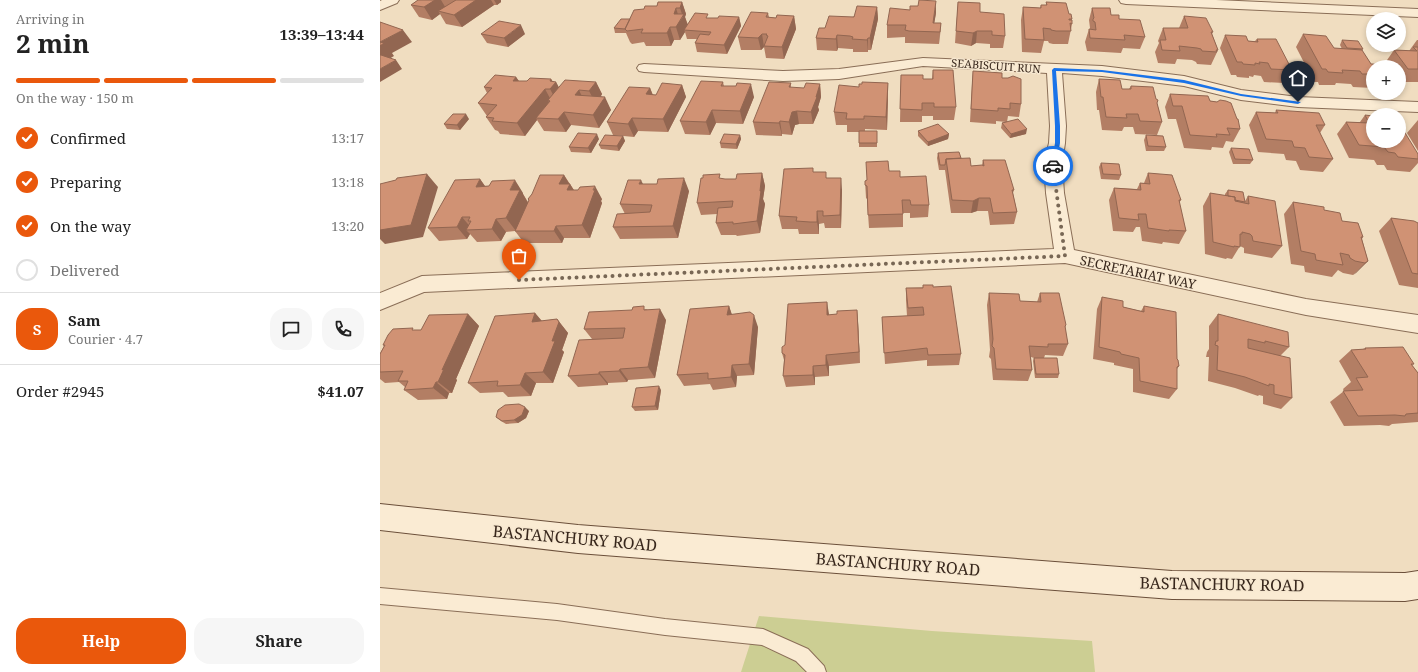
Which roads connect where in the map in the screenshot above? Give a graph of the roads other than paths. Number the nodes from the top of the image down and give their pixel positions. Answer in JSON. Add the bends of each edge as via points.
{"nodes":[{"id":1,"x":392,"y":0,"type":"edge"},
{"id":2,"x":1126,"y":0,"type":"edge"},
{"id":3,"x":380,"y":6,"type":"edge"},
{"id":4,"x":1418,"y":13,"type":"edge"},
{"id":5,"x":644,"y":68,"type":"dead end"},
{"id":6,"x":1054,"y":70,"type":"junction"},
{"id":7,"x":1418,"y":107,"type":"edge"},
{"id":8,"x":1065,"y":256,"type":"junction"},
{"id":9,"x":380,"y":302,"type":"edge"},
{"id":10,"x":1418,"y":324,"type":"edge"},
{"id":11,"x":380,"y":517,"type":"edge"},
{"id":12,"x":1418,"y":585,"type":"edge"},
{"id":13,"x":380,"y":596,"type":"edge"},
{"id":14,"x":818,"y":672,"type":"edge"}],
"edges":[{"from":1,"to":3,"type":"street"},
{"from":2,"to":4,"type":"street"},
{"from":5,"to":6,"type":"street","name":"SEABISCUIT RUN","via":[[783,76],[839,74],[923,62]]},
{"from":6,"to":7,"type":"street","name":"SEABISCUIT RUN","via":[[1102,71],[1177,80],[1241,95],[1298,102]]},
{"from":6,"to":8,"type":"street","via":[[1057,137],[1053,163]]},
{"from":8,"to":9,"type":"street","name":"SECRETARIAT WAY","via":[[422,284]]},
{"from":8,"to":10,"type":"street","name":"SECRETARIAT WAY","via":[[1306,307]]},
{"from":11,"to":12,"type":"street","name":"BASTANCHURY ROAD","via":[[578,539],[1172,585]]},
{"from":13,"to":14,"type":"lane","via":[[557,612],[762,637],[802,655]]}]}
